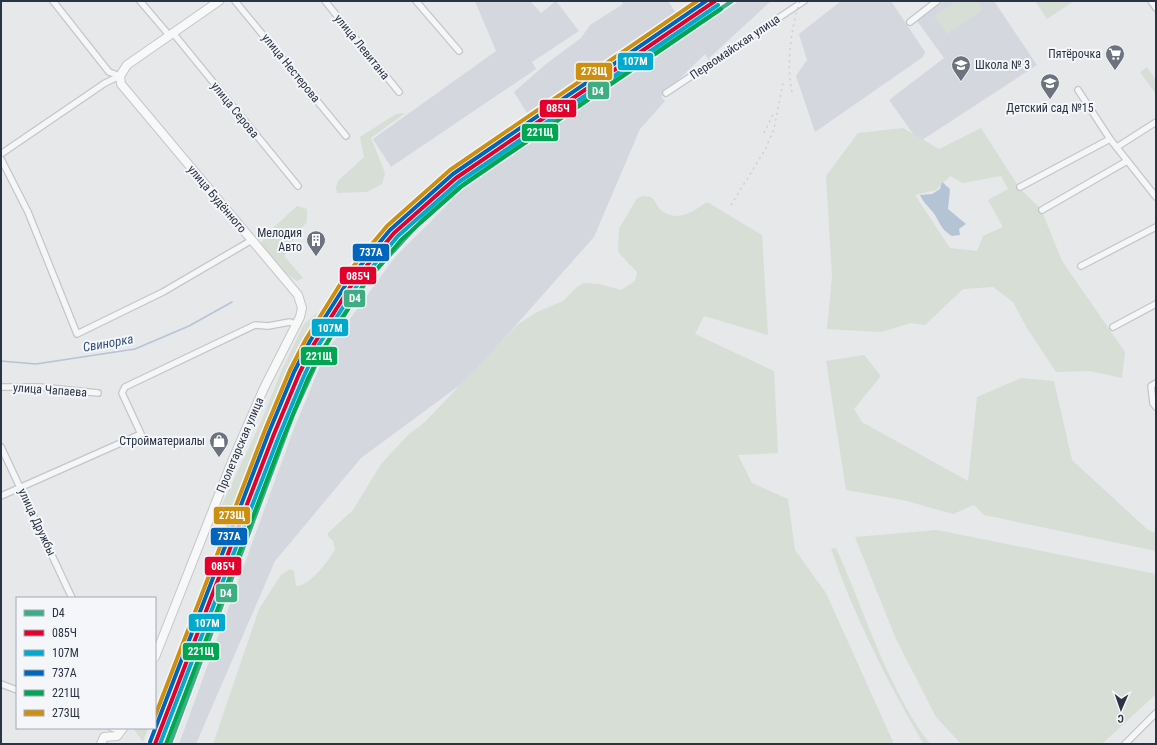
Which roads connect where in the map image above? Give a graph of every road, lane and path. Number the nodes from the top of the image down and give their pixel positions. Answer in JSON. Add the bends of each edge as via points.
{"nodes":[{"id":1,"x":53,"y":1,"type":"edge"},
{"id":2,"x":140,"y":1,"type":"edge"},
{"id":3,"x":219,"y":1,"type":"edge"},
{"id":4,"x":235,"y":1,"type":"edge"},
{"id":5,"x":325,"y":1,"type":"edge"},
{"id":6,"x":416,"y":1,"type":"edge"},
{"id":7,"x":804,"y":1,"type":"edge"},
{"id":8,"x":937,"y":1,"type":"edge"},
{"id":9,"x":1151,"y":1,"type":"edge"},
{"id":10,"x":1156,"y":8,"type":"edge"},
{"id":11,"x":910,"y":22,"type":"dead end"},
{"id":12,"x":171,"y":34,"type":"junction"},
{"id":13,"x":459,"y":51,"type":"dead end"},
{"id":14,"x":120,"y":76,"type":"junction"},
{"id":15,"x":1078,"y":90,"type":"dead end"},
{"id":16,"x":399,"y":92,"type":"dead end"},
{"id":17,"x":666,"y":93,"type":"dead end"},
{"id":18,"x":1156,"y":122,"type":"edge"},
{"id":19,"x":346,"y":136,"type":"dead end"},
{"id":20,"x":1110,"y":139,"type":"junction"},
{"id":21,"x":1117,"y":147,"type":"junction"},
{"id":22,"x":1,"y":154,"type":"edge"},
{"id":23,"x":1,"y":159,"type":"edge"},
{"id":24,"x":1127,"y":161,"type":"junction"},
{"id":25,"x":298,"y":186,"type":"dead end"},
{"id":26,"x":1020,"y":187,"type":"dead end"},
{"id":27,"x":1156,"y":197,"type":"edge"},
{"id":28,"x":1042,"y":210,"type":"dead end"},
{"id":29,"x":1156,"y":227,"type":"edge"},
{"id":30,"x":252,"y":240,"type":"junction"},
{"id":31,"x":1081,"y":266,"type":"dead end"},
{"id":32,"x":1156,"y":304,"type":"edge"},
{"id":33,"x":296,"y":326,"type":"junction"},
{"id":34,"x":1113,"y":327,"type":"dead end"},
{"id":35,"x":1154,"y":385,"type":"edge"},
{"id":36,"x":1,"y":387,"type":"edge"},
{"id":37,"x":98,"y":393,"type":"dead end"},
{"id":38,"x":1156,"y":407,"type":"edge"},
{"id":39,"x":1,"y":447,"type":"edge"},
{"id":40,"x":21,"y":488,"type":"junction"},
{"id":41,"x":1,"y":496,"type":"edge"},
{"id":42,"x":72,"y":597,"type":"edge"},
{"id":43,"x":156,"y":654,"type":"edge"},
{"id":44,"x":1,"y":684,"type":"edge"},
{"id":45,"x":16,"y":690,"type":"edge"},
{"id":46,"x":1156,"y":713,"type":"edge"},
{"id":47,"x":118,"y":729,"type":"edge"},
{"id":48,"x":101,"y":744,"type":"edge"},
{"id":49,"x":1125,"y":744,"type":"edge"}],
"edges":[{"from":1,"to":14,"type":"street","via":[[109,72]]},
{"from":2,"to":12,"type":"street","name":"улица Серова"},
{"from":3,"to":12,"type":"main road"},
{"from":4,"to":19,"type":"street","name":"улица Нестерова"},
{"from":5,"to":16,"type":"street","name":"улица Левитана"},
{"from":6,"to":13,"type":"street"},
{"from":7,"to":17,"type":"street","name":"Первомайская улица"},
{"from":8,"to":11,"type":"street"},
{"from":9,"to":10,"type":"street"},
{"from":12,"to":14,"type":"main road","via":[[127,65]]},
{"from":12,"to":25,"type":"street","name":"улица Серова"},
{"from":14,"to":22,"type":"street","via":[[105,83]]},
{"from":14,"to":30,"type":"main road","name":"улица Будённого","via":[[124,89]]},
{"from":15,"to":20,"type":"street"},
{"from":18,"to":21,"type":"street"},
{"from":20,"to":21,"type":"street"},
{"from":20,"to":26,"type":"street"},
{"from":21,"to":24,"type":"street"},
{"from":23,"to":30,"type":"street","via":[[28,212],[77,334],[163,292]]},
{"from":24,"to":27,"type":"street"},
{"from":24,"to":28,"type":"street"},
{"from":29,"to":31,"type":"street"},
{"from":30,"to":33,"type":"main road","name":"улица Будённого","via":[[301,300],[302,311]]},
{"from":32,"to":34,"type":"street"},
{"from":33,"to":40,"type":"street","via":[[290,322],[268,326],[255,325],[125,387],[122,393],[141,434]]},
{"from":33,"to":43,"type":"main road","name":"Пролетарская улица","via":[[264,388],[236,452]]},
{"from":35,"to":38,"type":"street"},
{"from":36,"to":37,"type":"street","name":"улица Чапаева","via":[[40,387]]},
{"from":39,"to":40,"type":"street","name":"улица Дружбы"},
{"from":40,"to":41,"type":"street"},
{"from":40,"to":42,"type":"street","name":"улица Дружбы"},
{"from":44,"to":45,"type":"street"},
{"from":46,"to":49,"type":"street"},
{"from":47,"to":48,"type":"main road","via":[[117,736],[104,737]]}]}
